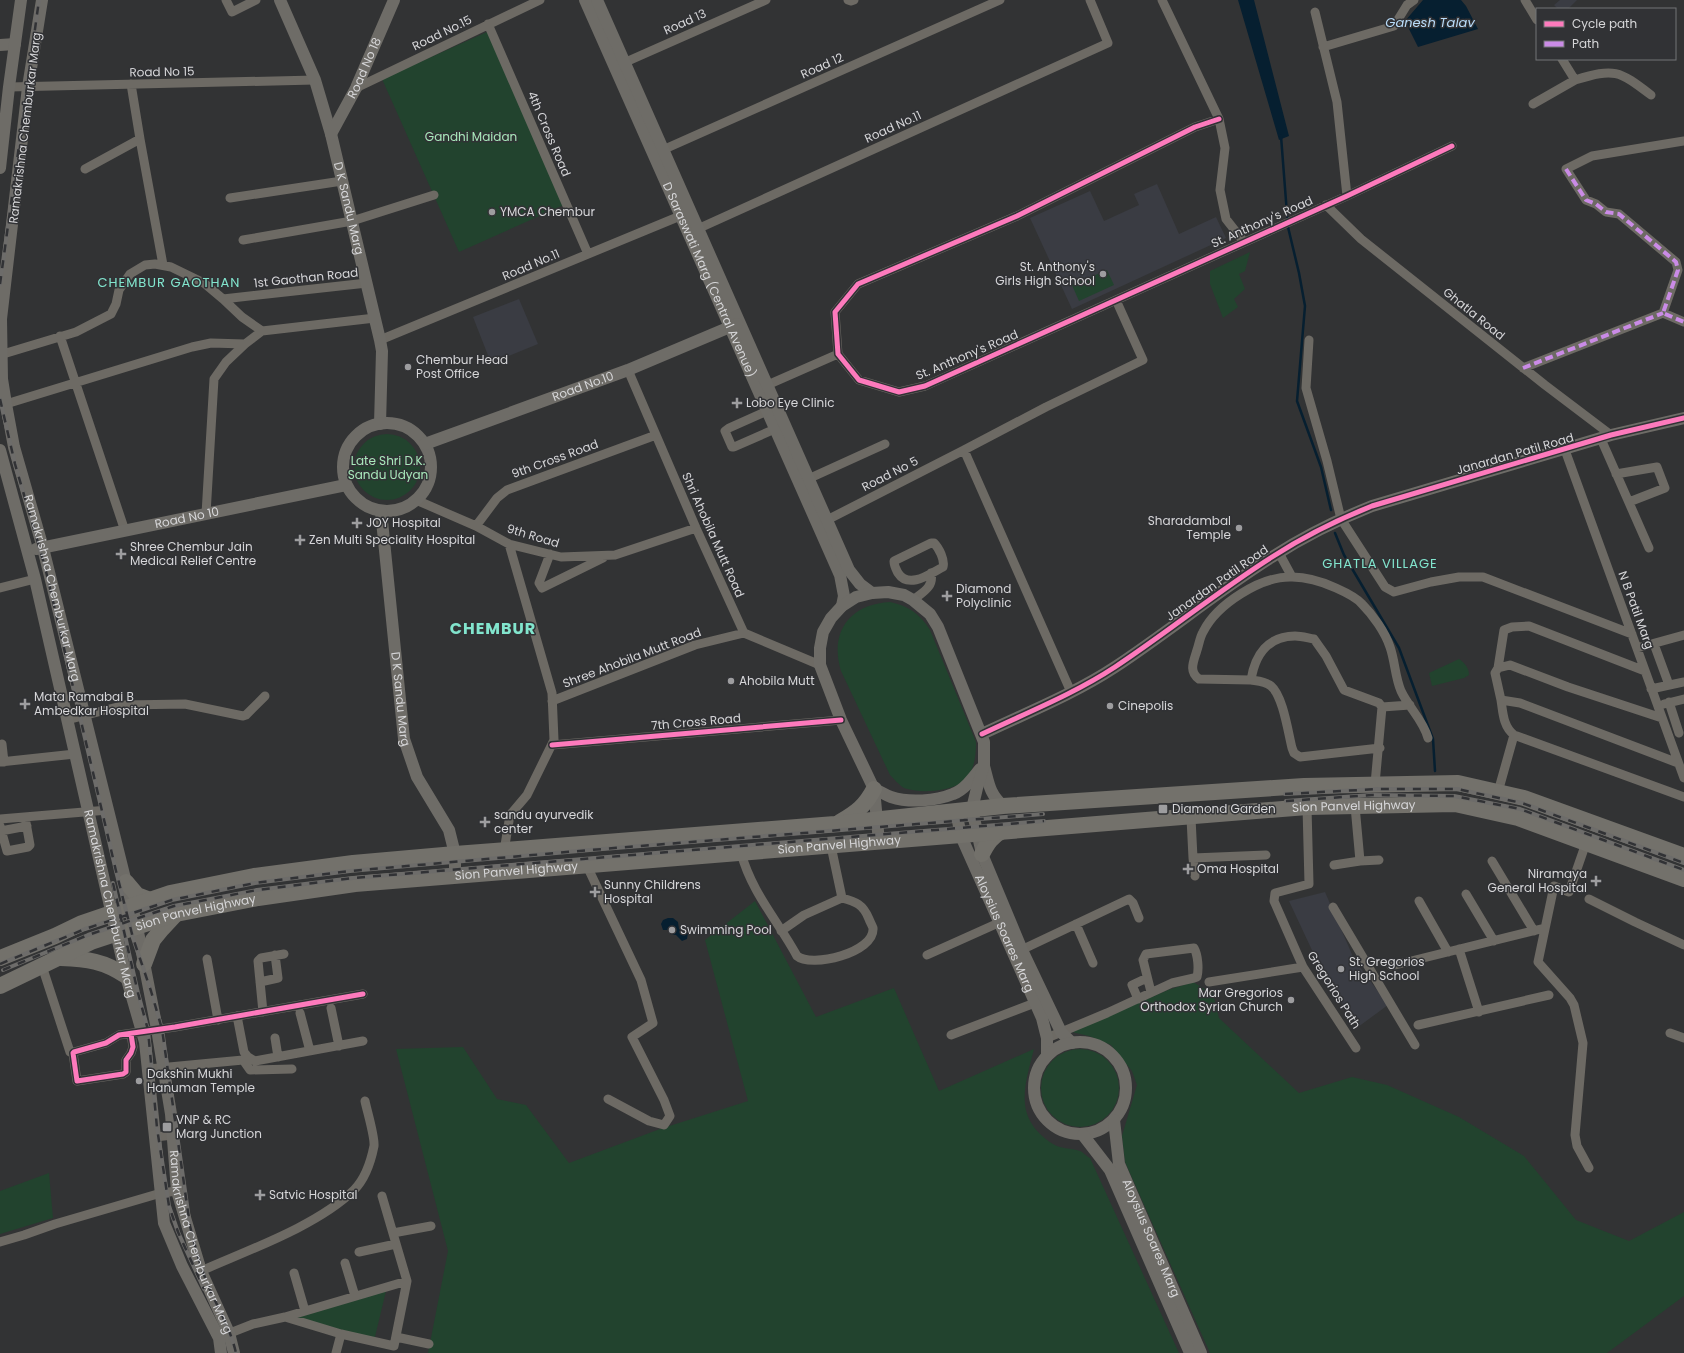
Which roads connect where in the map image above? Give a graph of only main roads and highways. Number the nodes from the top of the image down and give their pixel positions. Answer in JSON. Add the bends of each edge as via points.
{"nodes":[{"id":1,"x":21,"y":0,"type":"edge"},
{"id":2,"x":42,"y":0,"type":"edge"},
{"id":3,"x":280,"y":0,"type":"edge"},
{"id":4,"x":394,"y":0,"type":"edge"},
{"id":5,"x":585,"y":0,"type":"edge"},
{"id":6,"x":597,"y":0,"type":"edge"},
{"id":7,"x":15,"y":44,"type":"junction"},
{"id":8,"x":0,"y":45,"type":"edge"},
{"id":9,"x":619,"y":64,"type":"junction"},
{"id":10,"x":331,"y":134,"type":"junction"},
{"id":11,"x":1,"y":153,"type":"edge"},
{"id":12,"x":0,"y":168,"type":"edge"},
{"id":13,"x":735,"y":325,"type":"junction"},
{"id":14,"x":1,"y":355,"type":"edge"},
{"id":15,"x":763,"y":388,"type":"junction"},
{"id":16,"x":1684,"y":418,"type":"edge"},
{"id":17,"x":380,"y":424,"type":"junction"},
{"id":18,"x":425,"y":444,"type":"junction"},
{"id":19,"x":0,"y":450,"type":"edge"},
{"id":20,"x":346,"y":485,"type":"junction"},
{"id":21,"x":381,"y":511,"type":"junction"},
{"id":22,"x":43,"y":548,"type":"junction"},
{"id":23,"x":28,"y":551,"type":"junction"},
{"id":24,"x":872,"y":593,"type":"junction"},
{"id":25,"x":842,"y":606,"type":"junction"},
{"id":26,"x":65,"y":638,"type":"junction"},
{"id":27,"x":49,"y":642,"type":"junction"},
{"id":28,"x":982,"y":734,"type":"junction"},
{"id":29,"x":984,"y":765,"type":"junction"},
{"id":30,"x":874,"y":789,"type":"junction"},
{"id":31,"x":1003,"y":806,"type":"junction"},
{"id":32,"x":972,"y":809,"type":"junction"},
{"id":33,"x":956,"y":811,"type":"junction"},
{"id":34,"x":877,"y":820,"type":"junction"},
{"id":35,"x":835,"y":824,"type":"junction"},
{"id":36,"x":1002,"y":831,"type":"junction"},
{"id":37,"x":969,"y":835,"type":"junction"},
{"id":38,"x":879,"y":842,"type":"junction"},
{"id":39,"x":1683,"y":852,"type":"edge"},
{"id":40,"x":455,"y":854,"type":"junction"},
{"id":41,"x":982,"y":864,"type":"junction"},
{"id":42,"x":454,"y":876,"type":"junction"},
{"id":43,"x":1684,"y":879,"type":"edge"},
{"id":44,"x":126,"y":882,"type":"junction"},
{"id":45,"x":150,"y":900,"type":"junction"},
{"id":46,"x":132,"y":906,"type":"junction"},
{"id":47,"x":112,"y":913,"type":"junction"},
{"id":48,"x":176,"y":914,"type":"junction"},
{"id":49,"x":137,"y":927,"type":"junction"},
{"id":50,"x":117,"y":934,"type":"junction"},
{"id":51,"x":0,"y":958,"type":"edge"},
{"id":52,"x":59,"y":958,"type":"junction"},
{"id":53,"x":144,"y":964,"type":"junction"},
{"id":54,"x":126,"y":976,"type":"junction"},
{"id":55,"x":0,"y":986,"type":"edge"},
{"id":56,"x":1041,"y":1000,"type":"junction"},
{"id":57,"x":1072,"y":1042,"type":"junction"},
{"id":58,"x":1047,"y":1056,"type":"junction"},
{"id":59,"x":1114,"y":1120,"type":"junction"},
{"id":60,"x":1083,"y":1135,"type":"junction"},
{"id":61,"x":193,"y":1250,"type":"junction"},
{"id":62,"x":179,"y":1257,"type":"junction"},
{"id":63,"x":1177,"y":1312,"type":"junction"},
{"id":64,"x":224,"y":1335,"type":"junction"},
{"id":65,"x":1190,"y":1345,"type":"edge"},
{"id":66,"x":222,"y":1353,"type":"edge"},
{"id":67,"x":234,"y":1353,"type":"edge"},
{"id":68,"x":1201,"y":1353,"type":"edge"}],
"edges":[{"from":1,"to":7,"type":"main road","name":"Ramakrishna Chemburkar Marg"},
{"from":2,"to":14,"type":"main road","name":"Ramakrishna Chemburkar Marg","via":[[28,87],[1,319]]},
{"from":3,"to":10,"type":"main road","name":"D K Sandu Marg","via":[[315,80]]},
{"from":4,"to":10,"type":"main road","name":"Road No 18","via":[[356,88]]},
{"from":5,"to":9,"type":"main road","name":"D Saraswati Marg (Central Avenue)"},
{"from":6,"to":9,"type":"main road","name":"D Saraswati Marg (Central Avenue)"},
{"from":7,"to":8,"type":"main road"},
{"from":7,"to":11,"type":"main road","name":"Ramakrishna Chemburkar Marg"},
{"from":9,"to":13,"type":"main road","name":"D Saraswati Marg (Central Avenue)"},
{"from":10,"to":17,"type":"main road","name":"D K Sandu Marg","via":[[382,351]]},
{"from":11,"to":12,"type":"main road","name":"Ramakrishna Chemburkar Marg"},
{"from":13,"to":15,"type":"main road","name":"D Saraswati Marg (Central Avenue)"},
{"from":13,"to":18,"type":"main road","name":"Road No.10","via":[[628,370]]},
{"from":14,"to":22,"type":"main road","name":"Ramakrishna Chemburkar Marg","via":[[2,379],[14,446]]},
{"from":15,"to":24,"type":"main road","name":"D Saraswati Marg (Central Avenue)","via":[[849,570],[860,584]]},
{"from":15,"to":25,"type":"main road","name":"D Saraswati Marg (Central Avenue)","via":[[767,411],[840,575]]},
{"from":16,"to":28,"type":"main road","name":"Janardan Patil Road","via":[[1606,437],[1372,506],[1341,519],[1279,553],[1114,668]]},
{"from":17,"to":18,"type":"main road","via":[[393,423],[405,427]]},
{"from":17,"to":20,"type":"main road","via":[[367,428],[348,446],[343,459]]},
{"from":18,"to":21,"type":"main road","via":[[430,458],[431,474],[426,488],[416,500],[400,509]]},
{"from":19,"to":23,"type":"main road","name":"Ramakrishna Chemburkar Marg"},
{"from":20,"to":21,"type":"main road","via":[[360,502]]},
{"from":20,"to":22,"type":"main road","name":"Road No 10"},
{"from":21,"to":40,"type":"main road","name":"D K Sandu Marg","via":[[404,739],[417,777],[450,830]]},
{"from":22,"to":23,"type":"main road","name":"Road No 10"},
{"from":22,"to":26,"type":"main road","name":"Ramakrishna Chemburkar Marg"},
{"from":23,"to":27,"type":"main road","name":"Ramakrishna Chemburkar Marg"},
{"from":24,"to":25,"type":"main road"},
{"from":24,"to":28,"type":"main road","via":[[888,592],[908,598],[930,614],[938,627]]},
{"from":25,"to":30,"type":"main road","via":[[823,632],[820,665],[841,720]]},
{"from":26,"to":27,"type":"main road"},
{"from":26,"to":44,"type":"main road","name":"Ramakrishna Chemburkar Marg"},
{"from":27,"to":47,"type":"main road","name":"Ramakrishna Chemburkar Marg"},
{"from":28,"to":29,"type":"main road"},
{"from":29,"to":30,"type":"main road","via":[[954,794],[937,798],[912,800],[891,797]]},
{"from":29,"to":31,"type":"main road","via":[[991,792]]},
{"from":29,"to":32,"type":"main road"},
{"from":30,"to":34,"type":"main road"},
{"from":30,"to":35,"type":"highway","via":[[867,802]]},
{"from":31,"to":32,"type":"highway","name":"Sion Panvel Highway"},
{"from":31,"to":39,"type":"highway","name":"Sion Panvel Highway","via":[[1304,786],[1458,783],[1524,798]]},
{"from":32,"to":33,"type":"highway","name":"Sion Panvel Highway"},
{"from":32,"to":37,"type":"main road"},
{"from":33,"to":34,"type":"highway","name":"Sion Panvel Highway"},
{"from":33,"to":37,"type":"main road","name":"Aloysius Soares Marg"},
{"from":34,"to":35,"type":"highway","name":"Sion Panvel Highway"},
{"from":34,"to":38,"type":"main road"},
{"from":35,"to":40,"type":"highway","name":"Sion Panvel Highway"},
{"from":36,"to":37,"type":"highway","name":"Sion Panvel Highway"},
{"from":36,"to":41,"type":"highway","via":[[988,842]]},
{"from":36,"to":43,"type":"highway","name":"Sion Panvel Highway","via":[[1307,807],[1456,804],[1518,818]]},
{"from":37,"to":38,"type":"highway","name":"Sion Panvel Highway"},
{"from":37,"to":41,"type":"main road","name":"Aloysius Soares Marg"},
{"from":37,"to":41,"type":"main road","name":"Aloysius Soares Marg"},
{"from":38,"to":42,"type":"highway","name":"Sion Panvel Highway"},
{"from":40,"to":42,"type":"main road","name":"D K Sandu Marg"},
{"from":40,"to":45,"type":"highway","name":"Sion Panvel Highway","via":[[352,863],[254,876],[170,893]]},
{"from":41,"to":56,"type":"main road","name":"Aloysius Soares Marg","via":[[1004,921]]},
{"from":42,"to":48,"type":"highway","name":"Sion Panvel Highway","via":[[355,884]]},
{"from":44,"to":45,"type":"highway","via":[[137,895]]},
{"from":44,"to":46,"type":"main road","name":"Ramakrishna Chemburkar Marg"},
{"from":45,"to":46,"type":"highway","name":"Sion Panvel Highway"},
{"from":46,"to":47,"type":"highway","name":"Sion Panvel Highway"},
{"from":46,"to":49,"type":"main road","name":"Ramakrishna Chemburkar Marg"},
{"from":47,"to":50,"type":"main road","name":"Ramakrishna Chemburkar Marg"},
{"from":47,"to":51,"type":"highway","name":"Sion Panvel Highway"},
{"from":48,"to":49,"type":"highway","name":"Sion Panvel Highway"},
{"from":48,"to":53,"type":"highway","via":[[153,940]]},
{"from":49,"to":50,"type":"highway","name":"Sion Panvel Highway"},
{"from":49,"to":53,"type":"main road","name":"Ramakrishna Chemburkar Marg"},
{"from":50,"to":52,"type":"highway","name":"Sion Panvel Highway","via":[[91,942]]},
{"from":50,"to":54,"type":"main road","name":"Ramakrishna Chemburkar Marg"},
{"from":52,"to":54,"type":"highway","via":[[91,960],[112,966]]},
{"from":52,"to":55,"type":"highway","name":"Sion Panvel Highway"},
{"from":53,"to":61,"type":"main road","name":"Ramakrishna Chemburkar Marg","via":[[171,1114],[177,1190]]},
{"from":54,"to":62,"type":"main road","name":"Ramakrishna Chemburkar Marg","via":[[137,1033],[148,1069],[164,1223]]},
{"from":56,"to":57,"type":"main road","name":"Aloysius Soares Marg","via":[[1061,1032]]},
{"from":56,"to":58,"type":"main road","name":"Aloysius Soares Marg"},
{"from":57,"to":58,"type":"main road","via":[[1058,1047]]},
{"from":57,"to":59,"type":"main road","via":[[1087,1042],[1101,1046],[1122,1066],[1127,1094],[1123,1108]]},
{"from":58,"to":60,"type":"main road","via":[[1038,1069],[1034,1085],[1035,1100],[1042,1115],[1053,1126],[1067,1133]]},
{"from":59,"to":60,"type":"main road","via":[[1105,1128]]},
{"from":59,"to":63,"type":"main road","name":"Aloysius Soares Marg","via":[[1119,1164]]},
{"from":60,"to":63,"type":"main road","name":"Aloysius Soares Marg","via":[[1110,1170]]},
{"from":61,"to":62,"type":"main road"},
{"from":61,"to":64,"type":"main road","name":"Ramakrishna Chemburkar Marg","via":[[217,1308]]},
{"from":62,"to":64,"type":"main road","name":"Ramakrishna Chemburkar Marg","via":[[205,1313]]},
{"from":63,"to":65,"type":"main road","name":"Aloysius Soares Marg"},
{"from":64,"to":66,"type":"main road","name":"Ramakrishna Chemburkar Marg"},
{"from":64,"to":67,"type":"main road","name":"Ramakrishna Chemburkar Marg"},
{"from":65,"to":68,"type":"main road","name":"Aloysius Soares Marg"}]}
